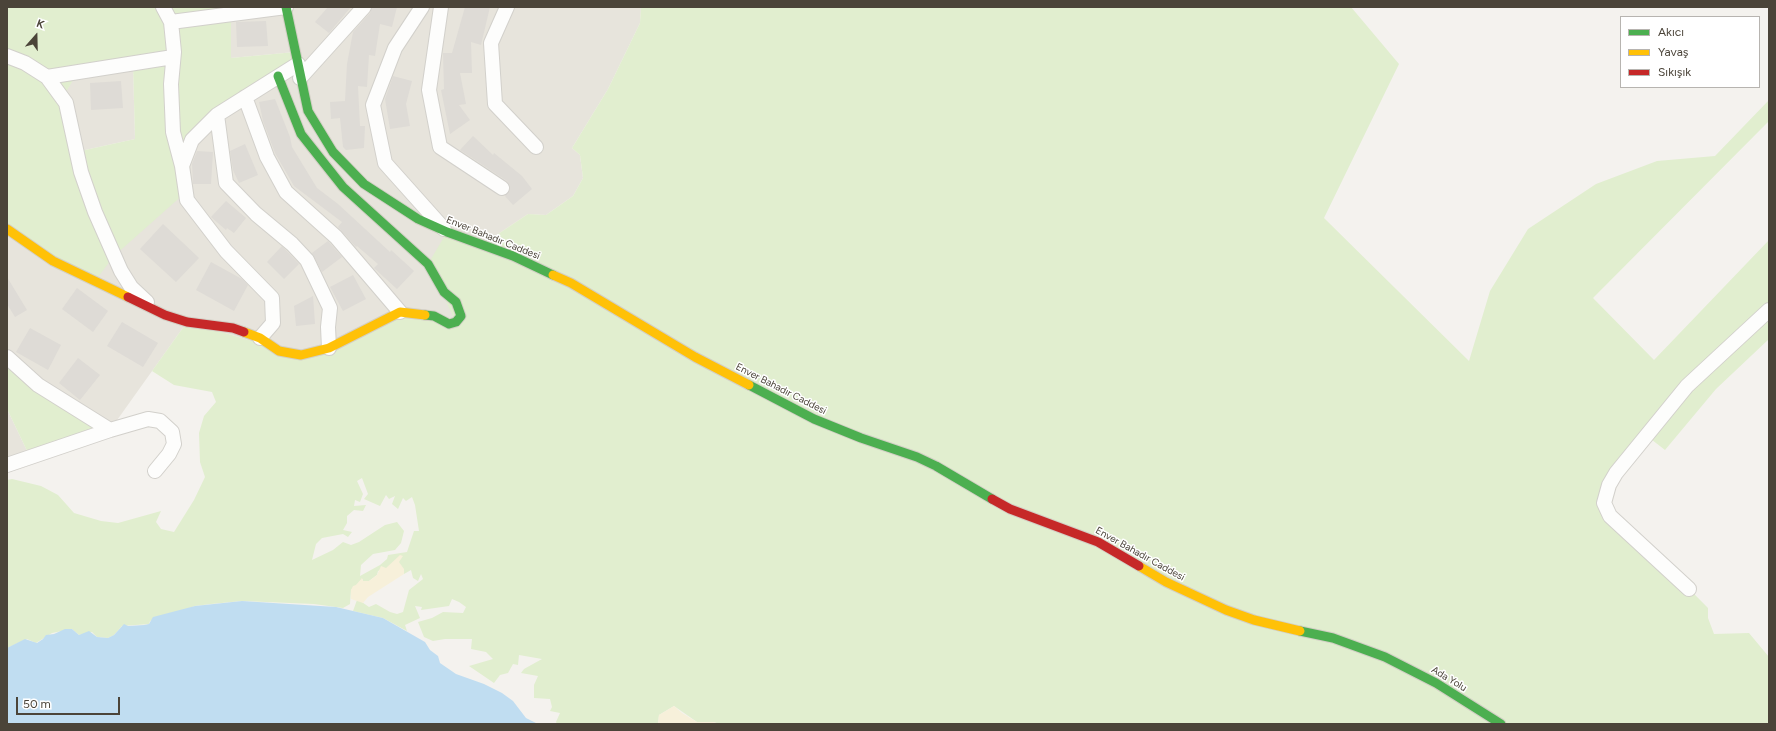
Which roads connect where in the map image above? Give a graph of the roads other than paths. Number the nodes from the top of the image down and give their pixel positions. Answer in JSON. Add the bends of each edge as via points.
{"nodes":[{"id":1,"x":163,"y":7,"type":"edge"},
{"id":2,"x":286,"y":7,"type":"edge"},
{"id":3,"x":364,"y":7,"type":"edge"},
{"id":4,"x":422,"y":7,"type":"edge"},
{"id":5,"x":441,"y":7,"type":"edge"},
{"id":6,"x":507,"y":7,"type":"edge"},
{"id":7,"x":171,"y":22,"type":"junction"},
{"id":8,"x":7,"y":56,"type":"edge"},
{"id":9,"x":173,"y":57,"type":"junction"},
{"id":10,"x":298,"y":64,"type":"junction"},
{"id":11,"x":278,"y":76,"type":"junction"},
{"id":12,"x":47,"y":77,"type":"junction"},
{"id":13,"x":300,"y":78,"type":"junction"},
{"id":14,"x":245,"y":98,"type":"junction"},
{"id":15,"x":217,"y":115,"type":"junction"},
{"id":16,"x":536,"y":147,"type":"dead end"},
{"id":17,"x":182,"y":166,"type":"junction"},
{"id":18,"x":502,"y":188,"type":"dead end"},
{"id":19,"x":7,"y":229,"type":"edge"},
{"id":20,"x":447,"y":232,"type":"junction"},
{"id":21,"x":1769,"y":310,"type":"edge"},
{"id":22,"x":159,"y":312,"type":"junction"},
{"id":23,"x":400,"y":312,"type":"junction"},
{"id":24,"x":260,"y":338,"type":"junction"},
{"id":25,"x":329,"y":348,"type":"junction"},
{"id":26,"x":7,"y":357,"type":"edge"},
{"id":27,"x":110,"y":430,"type":"junction"},
{"id":28,"x":7,"y":465,"type":"edge"},
{"id":29,"x":155,"y":471,"type":"dead end"},
{"id":30,"x":1689,"y":589,"type":"dead end"},
{"id":31,"x":1384,"y":657,"type":"joint"},
{"id":32,"x":1501,"y":724,"type":"edge"}],
"edges":[{"from":1,"to":7,"type":"street"},
{"from":2,"to":7,"type":"street"},
{"from":2,"to":10,"type":"main road","name":"Enver Bahadır Caddesi"},
{"from":3,"to":13,"type":"street"},
{"from":4,"to":20,"type":"street","via":[[395,48],[373,105],[385,163]]},
{"from":5,"to":18,"type":"street","via":[[429,90],[440,147]]},
{"from":6,"to":16,"type":"street","via":[[491,43],[495,104]]},
{"from":7,"to":9,"type":"street"},
{"from":8,"to":12,"type":"street","via":[[25,63]]},
{"from":9,"to":12,"type":"street"},
{"from":9,"to":17,"type":"street","via":[[173,132]]},
{"from":10,"to":11,"type":"street"},
{"from":10,"to":13,"type":"main road","name":"Enver Bahadır Caddesi"},
{"from":11,"to":14,"type":"street"},
{"from":11,"to":23,"type":"main road","via":[[301,134],[321,162],[343,187],[428,264],[444,292],[456,302],[461,316],[456,322],[449,324],[434,316]]},
{"from":12,"to":22,"type":"street","via":[[66,103],[81,172],[95,212],[121,271],[131,287]]},
{"from":13,"to":20,"type":"main road","name":"Enver Bahadır Caddesi","via":[[308,111],[333,152],[364,184],[418,219]]},
{"from":14,"to":15,"type":"street"},
{"from":14,"to":23,"type":"street","via":[[267,157],[286,192],[336,237]]},
{"from":15,"to":17,"type":"street","via":[[192,140]]},
{"from":15,"to":25,"type":"street","via":[[226,183],[307,260],[330,308]]},
{"from":17,"to":24,"type":"street","via":[[187,200],[226,251],[272,298],[273,324]]},
{"from":19,"to":22,"type":"main road","via":[[54,261]]},
{"from":20,"to":31,"type":"main road","name":"Enver Bahadır Caddesi","via":[[483,244],[571,283],[694,357],[814,419],[923,460],[988,498],[1010,509],[1098,542],[1166,582],[1199,598],[1254,620],[1333,638]]},
{"from":21,"to":30,"type":"street","via":[[1687,386],[1609,485],[1604,503],[1610,516]]},
{"from":22,"to":24,"type":"main road","via":[[187,322],[233,328]]},
{"from":23,"to":25,"type":"main road"},
{"from":24,"to":25,"type":"main road","via":[[279,351],[301,355]]},
{"from":26,"to":27,"type":"street","via":[[38,385]]},
{"from":27,"to":28,"type":"street"},
{"from":27,"to":29,"type":"street","via":[[148,420],[160,421],[172,432],[174,444]]},
{"from":31,"to":32,"type":"main road","name":"Ada Yolu","via":[[1436,683]]}]}
